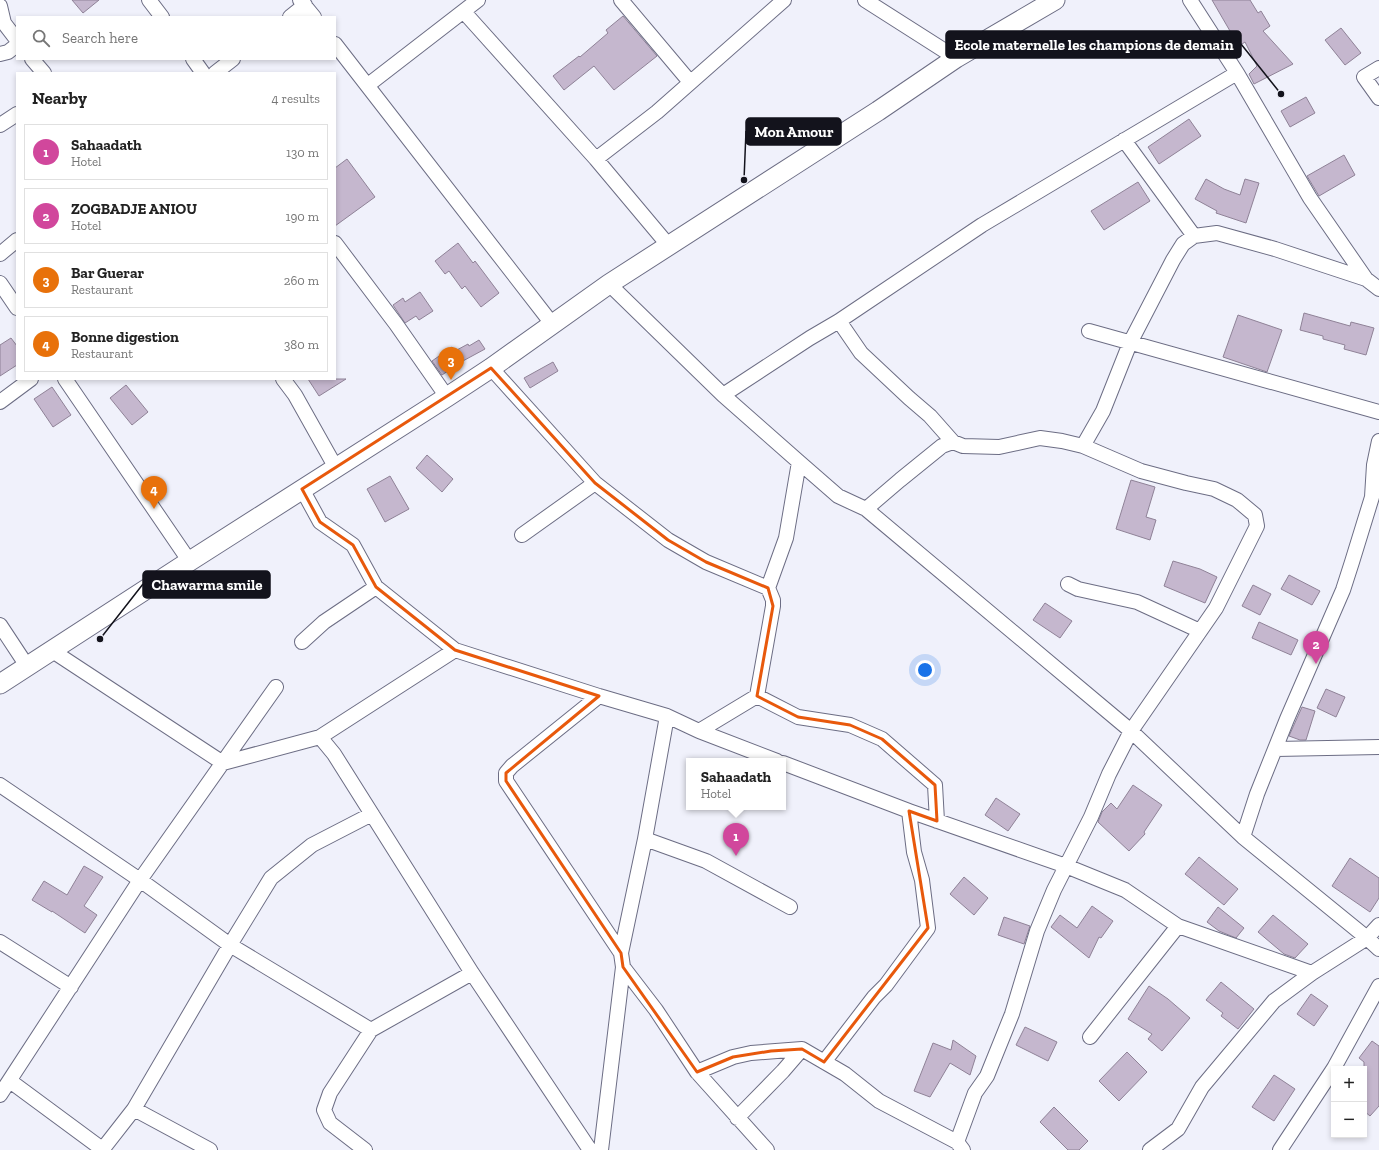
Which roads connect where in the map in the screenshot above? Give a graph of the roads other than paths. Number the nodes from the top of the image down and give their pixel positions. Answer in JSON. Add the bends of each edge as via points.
{"nodes":[{"id":1,"x":149,"y":0,"type":"edge"},
{"id":2,"x":478,"y":0,"type":"edge"},
{"id":3,"x":620,"y":0,"type":"edge"},
{"id":4,"x":784,"y":0,"type":"edge"},
{"id":5,"x":865,"y":0,"type":"edge"},
{"id":6,"x":1055,"y":0,"type":"edge"},
{"id":7,"x":1190,"y":0,"type":"edge"},
{"id":8,"x":303,"y":3,"type":"edge"},
{"id":9,"x":0,"y":6,"type":"edge"},
{"id":10,"x":464,"y":12,"type":"junction"},
{"id":11,"x":161,"y":16,"type":"edge"},
{"id":12,"x":291,"y":16,"type":"edge"},
{"id":13,"x":313,"y":16,"type":"edge"},
{"id":14,"x":2,"y":25,"type":"edge"},
{"id":15,"x":16,"y":39,"type":"edge"},
{"id":16,"x":336,"y":45,"type":"edge"},
{"id":17,"x":16,"y":46,"type":"edge"},
{"id":18,"x":0,"y":54,"type":"edge"},
{"id":19,"x":956,"y":58,"type":"junction"},
{"id":20,"x":33,"y":60,"type":"edge"},
{"id":21,"x":193,"y":60,"type":"edge"},
{"id":22,"x":233,"y":60,"type":"edge"},
{"id":23,"x":1379,"y":68,"type":"edge"},
{"id":24,"x":43,"y":72,"type":"edge"},
{"id":25,"x":202,"y":72,"type":"edge"},
{"id":26,"x":216,"y":72,"type":"edge"},
{"id":27,"x":1237,"y":73,"type":"junction"},
{"id":28,"x":690,"y":82,"type":"junction"},
{"id":29,"x":368,"y":85,"type":"junction"},
{"id":30,"x":1379,"y":98,"type":"edge"},
{"id":31,"x":16,"y":115,"type":"edge"},
{"id":32,"x":0,"y":125,"type":"edge"},
{"id":33,"x":1124,"y":140,"type":"junction"},
{"id":34,"x":596,"y":159,"type":"junction"},
{"id":35,"x":1194,"y":236,"type":"junction"},
{"id":36,"x":16,"y":241,"type":"edge"},
{"id":37,"x":336,"y":244,"type":"edge"},
{"id":38,"x":669,"y":246,"type":"junction"},
{"id":39,"x":0,"y":254,"type":"edge"},
{"id":40,"x":1366,"y":278,"type":"junction"},
{"id":41,"x":0,"y":283,"type":"edge"},
{"id":42,"x":609,"y":284,"type":"junction"},
{"id":43,"x":1379,"y":289,"type":"edge"},
{"id":44,"x":16,"y":307,"type":"edge"},
{"id":45,"x":839,"y":321,"type":"junction"},
{"id":46,"x":553,"y":325,"type":"junction"},
{"id":47,"x":1089,"y":331,"type":"dead end"},
{"id":48,"x":1130,"y":343,"type":"junction"},
{"id":49,"x":491,"y":368,"type":"junction"},
{"id":50,"x":30,"y":380,"type":"edge"},
{"id":51,"x":66,"y":380,"type":"edge"},
{"id":52,"x":284,"y":380,"type":"edge"},
{"id":53,"x":723,"y":395,"type":"junction"},
{"id":54,"x":447,"y":397,"type":"junction"},
{"id":55,"x":0,"y":402,"type":"edge"},
{"id":56,"x":1379,"y":412,"type":"edge"},
{"id":57,"x":1379,"y":441,"type":"edge"},
{"id":58,"x":953,"y":442,"type":"junction"},
{"id":59,"x":1083,"y":446,"type":"junction"},
{"id":60,"x":799,"y":462,"type":"junction"},
{"id":61,"x":336,"y":468,"type":"junction"},
{"id":62,"x":595,"y":483,"type":"junction"},
{"id":63,"x":302,"y":489,"type":"junction"},
{"id":64,"x":866,"y":509,"type":"junction"},
{"id":65,"x":522,"y":535,"type":"dead end"},
{"id":66,"x":190,"y":562,"type":"junction"},
{"id":67,"x":1068,"y":584,"type":"dead end"},
{"id":68,"x":376,"y":587,"type":"junction"},
{"id":69,"x":768,"y":588,"type":"junction"},
{"id":70,"x":0,"y":625,"type":"edge"},
{"id":71,"x":1200,"y":631,"type":"junction"},
{"id":72,"x":302,"y":642,"type":"dead end"},
{"id":73,"x":51,"y":650,"type":"junction"},
{"id":74,"x":454,"y":650,"type":"junction"},
{"id":75,"x":27,"y":666,"type":"junction"},
{"id":76,"x":0,"y":684,"type":"edge"},
{"id":77,"x":276,"y":687,"type":"dead end"},
{"id":78,"x":599,"y":696,"type":"junction"},
{"id":79,"x":757,"y":696,"type":"junction"},
{"id":80,"x":667,"y":716,"type":"junction"},
{"id":81,"x":699,"y":731,"type":"junction"},
{"id":82,"x":1131,"y":731,"type":"junction"},
{"id":83,"x":320,"y":737,"type":"junction"},
{"id":84,"x":1379,"y":747,"type":"edge"},
{"id":85,"x":1276,"y":749,"type":"junction"},
{"id":86,"x":769,"y":758,"type":"edge"},
{"id":87,"x":223,"y":763,"type":"junction"},
{"id":88,"x":786,"y":764,"type":"edge"},
{"id":89,"x":0,"y":785,"type":"edge"},
{"id":90,"x":909,"y":811,"type":"junction"},
{"id":91,"x":372,"y":814,"type":"junction"},
{"id":92,"x":937,"y":821,"type":"junction"},
{"id":93,"x":1243,"y":837,"type":"junction"},
{"id":94,"x":644,"y":839,"type":"junction"},
{"id":95,"x":1066,"y":866,"type":"junction"},
{"id":96,"x":140,"y":880,"type":"junction"},
{"id":97,"x":790,"y":907,"type":"dead end"},
{"id":98,"x":1379,"y":925,"type":"edge"},
{"id":99,"x":1178,"y":926,"type":"junction"},
{"id":100,"x":1367,"y":938,"type":"junction"},
{"id":101,"x":0,"y":942,"type":"edge"},
{"id":102,"x":230,"y":945,"type":"junction"},
{"id":103,"x":1379,"y":949,"type":"edge"},
{"id":104,"x":622,"y":960,"type":"junction"},
{"id":105,"x":472,"y":973,"type":"junction"},
{"id":106,"x":1312,"y":973,"type":"junction"},
{"id":107,"x":1379,"y":986,"type":"edge"},
{"id":108,"x":71,"y":987,"type":"junction"},
{"id":109,"x":371,"y":1030,"type":"junction"},
{"id":110,"x":1090,"y":1037,"type":"dead end"},
{"id":111,"x":802,"y":1049,"type":"junction"},
{"id":112,"x":824,"y":1062,"type":"junction"},
{"id":113,"x":698,"y":1072,"type":"junction"},
{"id":114,"x":10,"y":1081,"type":"junction"},
{"id":115,"x":0,"y":1095,"type":"edge"},
{"id":116,"x":134,"y":1109,"type":"junction"},
{"id":117,"x":737,"y":1118,"type":"junction"},
{"id":118,"x":960,"y":1146,"type":"edge"},
{"id":119,"x":102,"y":1150,"type":"edge"},
{"id":120,"x":210,"y":1150,"type":"edge"},
{"id":121,"x":365,"y":1150,"type":"edge"},
{"id":122,"x":590,"y":1150,"type":"edge"},
{"id":123,"x":601,"y":1150,"type":"edge"},
{"id":124,"x":767,"y":1150,"type":"edge"},
{"id":125,"x":1150,"y":1150,"type":"edge"},
{"id":126,"x":1280,"y":1150,"type":"edge"}],
"edges":[{"from":1,"to":11,"type":"street"},
{"from":2,"to":10,"type":"street"},
{"from":3,"to":28,"type":"street"},
{"from":4,"to":28,"type":"street"},
{"from":5,"to":19,"type":"street"},
{"from":6,"to":19,"type":"main road"},
{"from":7,"to":27,"type":"street"},
{"from":8,"to":12,"type":"street"},
{"from":8,"to":13,"type":"street"},
{"from":9,"to":14,"type":"street"},
{"from":10,"to":29,"type":"street"},
{"from":10,"to":34,"type":"street"},
{"from":14,"to":15,"type":"street"},
{"from":16,"to":29,"type":"street"},
{"from":17,"to":18,"type":"street"},
{"from":19,"to":38,"type":"main road"},
{"from":20,"to":24,"type":"street"},
{"from":21,"to":25,"type":"street"},
{"from":22,"to":26,"type":"street"},
{"from":23,"to":30,"type":"street","via":[[1364,77]]},
{"from":27,"to":33,"type":"street"},
{"from":27,"to":40,"type":"street","via":[[1310,198]]},
{"from":28,"to":34,"type":"street","via":[[636,129]]},
{"from":29,"to":46,"type":"street"},
{"from":31,"to":32,"type":"street"},
{"from":33,"to":35,"type":"street"},
{"from":33,"to":45,"type":"street","via":[[982,225]]},
{"from":34,"to":38,"type":"street"},
{"from":35,"to":40,"type":"street","via":[[1217,232]]},
{"from":35,"to":48,"type":"street","via":[[1183,244],[1173,260]]},
{"from":36,"to":39,"type":"street"},
{"from":37,"to":54,"type":"street"},
{"from":38,"to":42,"type":"main road"},
{"from":40,"to":43,"type":"street"},
{"from":41,"to":44,"type":"street"},
{"from":42,"to":46,"type":"main road"},
{"from":42,"to":53,"type":"street"},
{"from":45,"to":53,"type":"street"},
{"from":45,"to":58,"type":"street","via":[[861,353],[930,416]]},
{"from":46,"to":49,"type":"main road"},
{"from":47,"to":48,"type":"street"},
{"from":48,"to":56,"type":"street"},
{"from":48,"to":59,"type":"street","via":[[1103,411]]},
{"from":49,"to":54,"type":"main road"},
{"from":49,"to":62,"type":"street"},
{"from":50,"to":55,"type":"street"},
{"from":51,"to":66,"type":"street"},
{"from":52,"to":61,"type":"street","via":[[295,395]]},
{"from":53,"to":60,"type":"street"},
{"from":54,"to":61,"type":"main road"},
{"from":57,"to":85,"type":"street","via":[[1372,497],[1352,562]]},
{"from":58,"to":59,"type":"street","via":[[963,446],[999,447],[1040,438]]},
{"from":58,"to":64,"type":"street","via":[[942,446]]},
{"from":59,"to":71,"type":"street","via":[[1141,471],[1214,489],[1237,500],[1255,515],[1258,526],[1216,608]]},
{"from":60,"to":64,"type":"street","via":[[838,496]]},
{"from":60,"to":69,"type":"street","via":[[786,538]]},
{"from":61,"to":63,"type":"main road"},
{"from":62,"to":65,"type":"street"},
{"from":62,"to":69,"type":"street","via":[[668,540],[706,562]]},
{"from":63,"to":66,"type":"main road"},
{"from":63,"to":68,"type":"street","via":[[320,522],[353,545]]},
{"from":64,"to":82,"type":"street"},
{"from":66,"to":73,"type":"main road"},
{"from":67,"to":71,"type":"street","via":[[1137,602]]},
{"from":68,"to":72,"type":"street","via":[[324,622]]},
{"from":68,"to":74,"type":"street"},
{"from":69,"to":79,"type":"street","via":[[773,606]]},
{"from":70,"to":75,"type":"street"},
{"from":71,"to":82,"type":"street"},
{"from":73,"to":75,"type":"main road"},
{"from":73,"to":87,"type":"street"},
{"from":74,"to":78,"type":"street"},
{"from":74,"to":83,"type":"street"},
{"from":75,"to":76,"type":"main road"},
{"from":77,"to":87,"type":"street"},
{"from":78,"to":80,"type":"street"},
{"from":78,"to":104,"type":"street","via":[[512,766],[506,773],[506,781]]},
{"from":79,"to":81,"type":"street"},
{"from":79,"to":92,"type":"street","via":[[798,717],[850,725],[882,739],[935,785]]},
{"from":80,"to":81,"type":"street"},
{"from":80,"to":94,"type":"street"},
{"from":81,"to":86,"type":"street"},
{"from":82,"to":93,"type":"street"},
{"from":82,"to":95,"type":"street"},
{"from":83,"to":87,"type":"street"},
{"from":83,"to":91,"type":"street","via":[[334,754]]},
{"from":84,"to":85,"type":"street"},
{"from":85,"to":93,"type":"street"},
{"from":87,"to":96,"type":"street"},
{"from":88,"to":90,"type":"street"},
{"from":89,"to":96,"type":"street"},
{"from":90,"to":92,"type":"street"},
{"from":90,"to":112,"type":"street","via":[[928,928]]},
{"from":91,"to":102,"type":"street","via":[[312,845],[271,878]]},
{"from":91,"to":105,"type":"street"},
{"from":92,"to":95,"type":"street"},
{"from":93,"to":100,"type":"street"},
{"from":94,"to":97,"type":"street","via":[[706,861]]},
{"from":94,"to":104,"type":"street"},
{"from":95,"to":99,"type":"street","via":[[1125,890]]},
{"from":95,"to":118,"type":"street","via":[[1037,932],[1012,1014],[987,1076],[975,1093]]},
{"from":96,"to":102,"type":"street"},
{"from":96,"to":108,"type":"street"},
{"from":98,"to":100,"type":"street"},
{"from":99,"to":106,"type":"street"},
{"from":99,"to":110,"type":"street"},
{"from":100,"to":103,"type":"street"},
{"from":100,"to":106,"type":"street"},
{"from":101,"to":108,"type":"street"},
{"from":102,"to":109,"type":"street"},
{"from":102,"to":116,"type":"street"},
{"from":104,"to":113,"type":"street"},
{"from":104,"to":123,"type":"street"},
{"from":105,"to":109,"type":"street"},
{"from":105,"to":122,"type":"street"},
{"from":106,"to":125,"type":"street","via":[[1274,1001],[1202,1087],[1178,1129]]},
{"from":107,"to":126,"type":"street","via":[[1334,1068]]},
{"from":108,"to":114,"type":"street"},
{"from":109,"to":121,"type":"street","via":[[330,1093],[324,1110],[330,1123]]},
{"from":111,"to":112,"type":"street"},
{"from":111,"to":113,"type":"street","via":[[751,1053],[733,1057]]},
{"from":111,"to":117,"type":"street"},
{"from":112,"to":118,"type":"street","via":[[845,1074],[879,1100]]},
{"from":113,"to":117,"type":"street"},
{"from":114,"to":115,"type":"street"},
{"from":114,"to":119,"type":"street"},
{"from":116,"to":119,"type":"street"},
{"from":116,"to":120,"type":"street"},
{"from":117,"to":124,"type":"street"}]}
